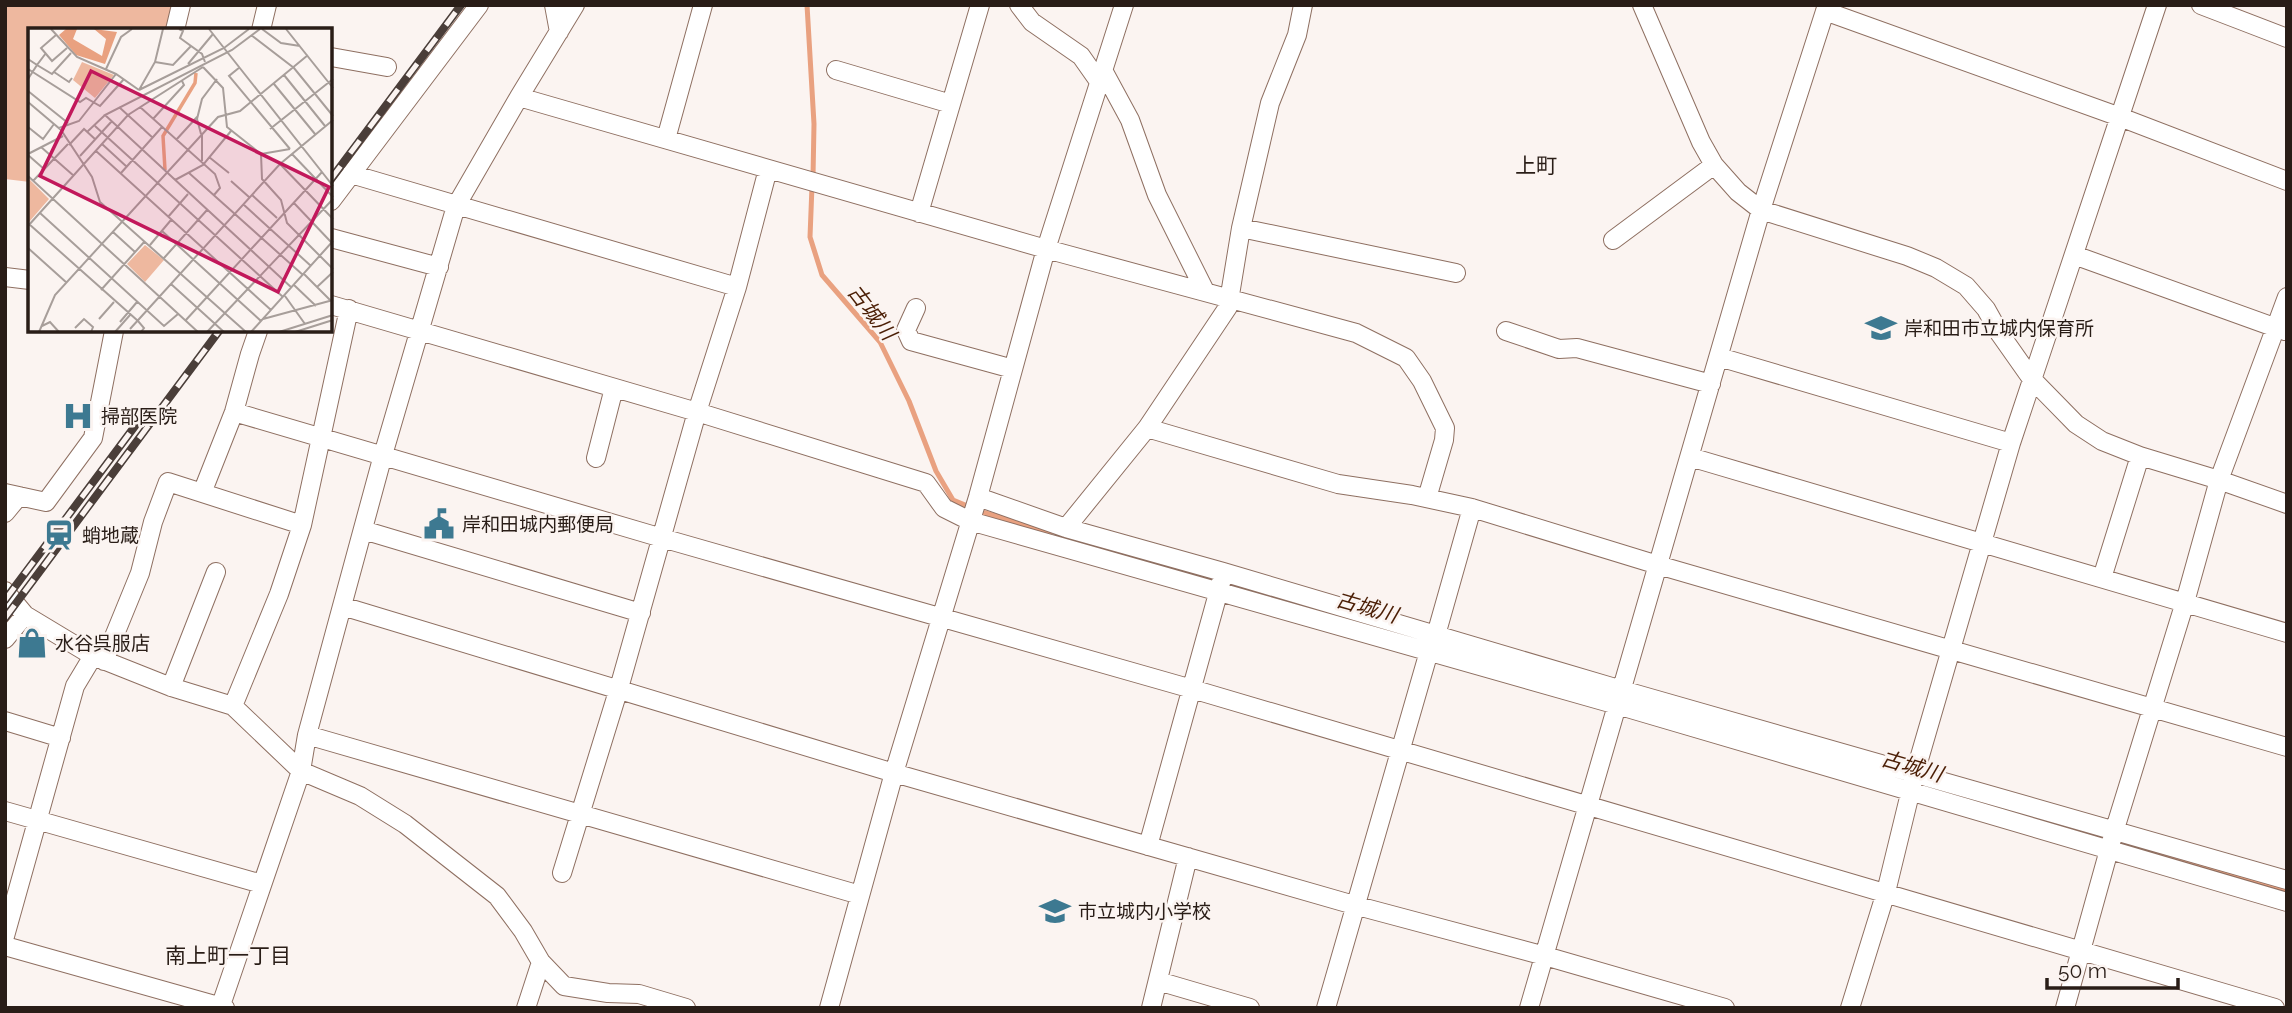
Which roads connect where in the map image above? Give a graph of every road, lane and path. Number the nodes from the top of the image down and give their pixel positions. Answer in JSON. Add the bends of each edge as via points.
{"nodes":[{"id":1,"x":181,"y":5,"type":"edge"},
{"id":2,"x":267,"y":5,"type":"edge"},
{"id":3,"x":479,"y":5,"type":"edge"},
{"id":4,"x":554,"y":5,"type":"edge"},
{"id":5,"x":576,"y":5,"type":"edge"},
{"id":6,"x":703,"y":5,"type":"edge"},
{"id":7,"x":980,"y":5,"type":"edge"},
{"id":8,"x":1019,"y":5,"type":"edge"},
{"id":9,"x":1124,"y":5,"type":"edge"},
{"id":10,"x":1303,"y":5,"type":"edge"},
{"id":11,"x":1642,"y":5,"type":"edge"},
{"id":12,"x":2157,"y":5,"type":"edge"},
{"id":13,"x":2201,"y":5,"type":"edge"},
{"id":14,"x":1826,"y":8,"type":"edge"},
{"id":15,"x":175,"y":28,"type":"edge"},
{"id":16,"x":261,"y":28,"type":"edge"},
{"id":17,"x":559,"y":32,"type":"junction"},
{"id":18,"x":2287,"y":38,"type":"edge"},
{"id":19,"x":332,"y":57,"type":"edge"},
{"id":20,"x":387,"y":67,"type":"dead end"},
{"id":21,"x":836,"y":70,"type":"dead end"},
{"id":22,"x":1102,"y":78,"type":"junction"},
{"id":23,"x":519,"y":97,"type":"junction"},
{"id":24,"x":951,"y":104,"type":"junction"},
{"id":25,"x":2120,"y":117,"type":"junction"},
{"id":26,"x":666,"y":139,"type":"junction"},
{"id":27,"x":1714,"y":165,"type":"junction"},
{"id":28,"x":768,"y":169,"type":"junction"},
{"id":29,"x":351,"y":174,"type":"junction"},
{"id":30,"x":2287,"y":181,"type":"edge"},
{"id":31,"x":332,"y":200,"type":"edge"},
{"id":32,"x":456,"y":206,"type":"junction"},
{"id":33,"x":1761,"y":210,"type":"junction"},
{"id":34,"x":919,"y":213,"type":"junction"},
{"id":35,"x":1241,"y":228,"type":"junction"},
{"id":36,"x":332,"y":238,"type":"edge"},
{"id":37,"x":1613,"y":240,"type":"dead end"},
{"id":38,"x":1046,"y":249,"type":"junction"},
{"id":39,"x":2074,"y":256,"type":"junction"},
{"id":40,"x":439,"y":267,"type":"junction"},
{"id":41,"x":1456,"y":274,"type":"dead end"},
{"id":42,"x":5,"y":277,"type":"edge"},
{"id":43,"x":28,"y":280,"type":"edge"},
{"id":44,"x":737,"y":287,"type":"junction"},
{"id":45,"x":1205,"y":290,"type":"junction"},
{"id":46,"x":1229,"y":297,"type":"junction"},
{"id":47,"x":2287,"y":297,"type":"edge"},
{"id":48,"x":332,"y":305,"type":"edge"},
{"id":49,"x":916,"y":308,"type":"dead end"},
{"id":50,"x":349,"y":309,"type":"junction"},
{"id":51,"x":2281,"y":330,"type":"edge"},
{"id":52,"x":1506,"y":331,"type":"dead end"},
{"id":53,"x":114,"y":332,"type":"edge"},
{"id":54,"x":258,"y":332,"type":"edge"},
{"id":55,"x":420,"y":332,"type":"junction"},
{"id":56,"x":1719,"y":357,"type":"junction"},
{"id":57,"x":1013,"y":369,"type":"junction"},
{"id":58,"x":2031,"y":378,"type":"junction"},
{"id":59,"x":1711,"y":384,"type":"junction"},
{"id":60,"x":614,"y":388,"type":"junction"},
{"id":61,"x":234,"y":412,"type":"junction"},
{"id":62,"x":697,"y":412,"type":"junction"},
{"id":63,"x":1147,"y":428,"type":"junction"},
{"id":64,"x":322,"y":439,"type":"junction"},
{"id":65,"x":2011,"y":443,"type":"junction"},
{"id":66,"x":383,"y":455,"type":"junction"},
{"id":67,"x":2140,"y":456,"type":"junction"},
{"id":68,"x":1690,"y":457,"type":"junction"},
{"id":69,"x":596,"y":458,"type":"dead end"},
{"id":70,"x":2219,"y":480,"type":"junction"},
{"id":71,"x":202,"y":493,"type":"junction"},
{"id":72,"x":12,"y":494,"type":"edge"},
{"id":73,"x":977,"y":497,"type":"junction"},
{"id":74,"x":1427,"y":498,"type":"junction"},
{"id":75,"x":2287,"y":504,"type":"edge"},
{"id":76,"x":1472,"y":508,"type":"junction"},
{"id":77,"x":5,"y":513,"type":"edge"},
{"id":78,"x":971,"y":520,"type":"junction"},
{"id":79,"x":302,"y":525,"type":"junction"},
{"id":80,"x":1066,"y":528,"type":"junction"},
{"id":81,"x":363,"y":530,"type":"junction"},
{"id":82,"x":662,"y":538,"type":"junction"},
{"id":83,"x":1982,"y":544,"type":"junction"},
{"id":84,"x":1658,"y":565,"type":"junction"},
{"id":85,"x":216,"y":572,"type":"dead end"},
{"id":86,"x":1223,"y":572,"type":"junction"},
{"id":87,"x":2102,"y":578,"type":"junction"},
{"id":88,"x":5,"y":591,"type":"edge"},
{"id":89,"x":1220,"y":591,"type":"junction"},
{"id":90,"x":2185,"y":602,"type":"junction"},
{"id":91,"x":342,"y":606,"type":"junction"},
{"id":92,"x":640,"y":613,"type":"junction"},
{"id":93,"x":25,"y":615,"type":"junction"},
{"id":94,"x":941,"y":618,"type":"junction"},
{"id":95,"x":2287,"y":632,"type":"edge"},
{"id":96,"x":5,"y":639,"type":"edge"},
{"id":97,"x":1433,"y":640,"type":"junction"},
{"id":98,"x":1951,"y":650,"type":"junction"},
{"id":99,"x":98,"y":658,"type":"junction"},
{"id":100,"x":171,"y":687,"type":"junction"},
{"id":101,"x":619,"y":688,"type":"junction"},
{"id":102,"x":1192,"y":689,"type":"junction"},
{"id":103,"x":1620,"y":697,"type":"junction"},
{"id":104,"x":233,"y":706,"type":"junction"},
{"id":105,"x":2151,"y":708,"type":"junction"},
{"id":106,"x":5,"y":721,"type":"edge"},
{"id":107,"x":307,"y":735,"type":"junction"},
{"id":108,"x":61,"y":738,"type":"junction"},
{"id":109,"x":2287,"y":747,"type":"edge"},
{"id":110,"x":1402,"y":750,"type":"junction"},
{"id":111,"x":301,"y":771,"type":"junction"},
{"id":112,"x":894,"y":772,"type":"junction"},
{"id":113,"x":1915,"y":773,"type":"junction"},
{"id":114,"x":1911,"y":792,"type":"junction"},
{"id":115,"x":1588,"y":806,"type":"junction"},
{"id":116,"x":5,"y":811,"type":"edge"},
{"id":117,"x":580,"y":816,"type":"junction"},
{"id":118,"x":37,"y":820,"type":"junction"},
{"id":119,"x":2114,"y":832,"type":"junction"},
{"id":120,"x":1149,"y":846,"type":"junction"},
{"id":121,"x":2109,"y":851,"type":"junction"},
{"id":122,"x":1188,"y":857,"type":"junction"},
{"id":123,"x":562,"y":873,"type":"dead end"},
{"id":124,"x":2287,"y":880,"type":"edge"},
{"id":125,"x":262,"y":884,"type":"junction"},
{"id":126,"x":1886,"y":892,"type":"junction"},
{"id":127,"x":860,"y":895,"type":"junction"},
{"id":128,"x":2287,"y":902,"type":"edge"},
{"id":129,"x":1354,"y":905,"type":"junction"},
{"id":130,"x":5,"y":936,"type":"edge"},
{"id":131,"x":5,"y":946,"type":"edge"},
{"id":132,"x":2081,"y":950,"type":"junction"},
{"id":133,"x":1545,"y":956,"type":"junction"},
{"id":134,"x":541,"y":962,"type":"junction"},
{"id":135,"x":1158,"y":981,"type":"junction"},
{"id":136,"x":222,"y":1007,"type":"edge"},
{"id":137,"x":526,"y":1008,"type":"edge"},
{"id":138,"x":686,"y":1008,"type":"edge"},
{"id":139,"x":829,"y":1008,"type":"edge"},
{"id":140,"x":1151,"y":1008,"type":"edge"},
{"id":141,"x":1250,"y":1008,"type":"edge"},
{"id":142,"x":1326,"y":1008,"type":"edge"},
{"id":143,"x":1529,"y":1008,"type":"edge"},
{"id":144,"x":1725,"y":1008,"type":"edge"},
{"id":145,"x":1850,"y":1008,"type":"edge"},
{"id":146,"x":2065,"y":1008,"type":"edge"},
{"id":147,"x":2275,"y":1008,"type":"edge"}],
"edges":[{"from":1,"to":15,"type":"street"},
{"from":2,"to":16,"type":"street"},
{"from":3,"to":29,"type":"street"},
{"from":4,"to":17,"type":"street"},
{"from":5,"to":17,"type":"street"},
{"from":6,"to":26,"type":"street"},
{"from":7,"to":24,"type":"street"},
{"from":8,"to":22,"type":"street","via":[[1032,22],[1081,56]]},
{"from":9,"to":22,"type":"street"},
{"from":10,"to":35,"type":"street","via":[[1297,35],[1270,103]]},
{"from":11,"to":27,"type":"street"},
{"from":12,"to":25,"type":"street"},
{"from":13,"to":18,"type":"street"},
{"from":14,"to":25,"type":"street"},
{"from":14,"to":33,"type":"street"},
{"from":17,"to":23,"type":"street"},
{"from":19,"to":20,"type":"street"},
{"from":21,"to":24,"type":"street"},
{"from":22,"to":38,"type":"street"},
{"from":22,"to":45,"type":"street","via":[[1130,120],[1157,195]]},
{"from":23,"to":26,"type":"street"},
{"from":23,"to":32,"type":"street"},
{"from":24,"to":34,"type":"street"},
{"from":25,"to":30,"type":"street"},
{"from":25,"to":39,"type":"street"},
{"from":26,"to":28,"type":"street"},
{"from":27,"to":33,"type":"street"},
{"from":27,"to":37,"type":"street"},
{"from":28,"to":34,"type":"street"},
{"from":28,"to":44,"type":"street"},
{"from":29,"to":31,"type":"street"},
{"from":29,"to":32,"type":"street"},
{"from":32,"to":40,"type":"street"},
{"from":32,"to":44,"type":"street"},
{"from":33,"to":56,"type":"street"},
{"from":33,"to":58,"type":"street","via":[[1907,256],[1966,286]]},
{"from":34,"to":38,"type":"street"},
{"from":35,"to":41,"type":"street"},
{"from":35,"to":46,"type":"street"},
{"from":36,"to":40,"type":"street"},
{"from":38,"to":45,"type":"street"},
{"from":38,"to":57,"type":"street"},
{"from":39,"to":51,"type":"street"},
{"from":39,"to":58,"type":"street"},
{"from":40,"to":55,"type":"street"},
{"from":42,"to":43,"type":"street"},
{"from":44,"to":62,"type":"street"},
{"from":45,"to":46,"type":"street"},
{"from":46,"to":63,"type":"street","via":[[1228,307]]},
{"from":46,"to":74,"type":"street","via":[[1356,333],[1406,358],[1445,428]]},
{"from":47,"to":51,"type":"street"},
{"from":48,"to":50,"type":"street"},
{"from":49,"to":57,"type":"street","via":[[906,330],[911,341]]},
{"from":50,"to":55,"type":"street"},
{"from":50,"to":64,"type":"street"},
{"from":51,"to":70,"type":"street"},
{"from":52,"to":59,"type":"street","via":[[1559,349],[1577,348]]},
{"from":53,"to":72,"type":"street","via":[[93,438],[46,502]]},
{"from":54,"to":61,"type":"street"},
{"from":55,"to":60,"type":"street"},
{"from":55,"to":66,"type":"street"},
{"from":56,"to":59,"type":"street"},
{"from":56,"to":65,"type":"street"},
{"from":57,"to":73,"type":"street"},
{"from":58,"to":65,"type":"street"},
{"from":58,"to":67,"type":"street","via":[[2076,424]]},
{"from":59,"to":68,"type":"street"},
{"from":60,"to":62,"type":"street"},
{"from":60,"to":69,"type":"street"},
{"from":61,"to":64,"type":"street"},
{"from":61,"to":71,"type":"street"},
{"from":62,"to":78,"type":"street","via":[[926,483],[944,508]]},
{"from":62,"to":82,"type":"street"},
{"from":63,"to":74,"type":"street","via":[[1338,484]]},
{"from":63,"to":80,"type":"street"},
{"from":64,"to":66,"type":"street"},
{"from":64,"to":79,"type":"street"},
{"from":65,"to":83,"type":"street"},
{"from":66,"to":81,"type":"street"},
{"from":66,"to":82,"type":"street"},
{"from":67,"to":70,"type":"street"},
{"from":67,"to":87,"type":"street"},
{"from":68,"to":83,"type":"street"},
{"from":68,"to":84,"type":"street"},
{"from":70,"to":75,"type":"street"},
{"from":70,"to":90,"type":"street"},
{"from":71,"to":79,"type":"street"},
{"from":71,"to":99,"type":"street","via":[[168,482],[140,573]]},
{"from":72,"to":77,"type":"street"},
{"from":73,"to":78,"type":"street"},
{"from":73,"to":80,"type":"street"},
{"from":74,"to":76,"type":"street"},
{"from":76,"to":84,"type":"street"},
{"from":76,"to":97,"type":"street"},
{"from":78,"to":89,"type":"street"},
{"from":78,"to":94,"type":"street"},
{"from":79,"to":104,"type":"street"},
{"from":80,"to":86,"type":"street"},
{"from":81,"to":91,"type":"street"},
{"from":81,"to":92,"type":"street"},
{"from":82,"to":92,"type":"street"},
{"from":82,"to":94,"type":"street"},
{"from":83,"to":87,"type":"street"},
{"from":83,"to":98,"type":"street"},
{"from":84,"to":98,"type":"street"},
{"from":84,"to":103,"type":"street"},
{"from":85,"to":100,"type":"street"},
{"from":86,"to":89,"type":"street"},
{"from":86,"to":97,"type":"street"},
{"from":87,"to":90,"type":"street"},
{"from":88,"to":93,"type":"street"},
{"from":89,"to":97,"type":"street"},
{"from":89,"to":102,"type":"street"},
{"from":90,"to":95,"type":"street"},
{"from":90,"to":105,"type":"street"},
{"from":91,"to":101,"type":"street"},
{"from":91,"to":107,"type":"street"},
{"from":92,"to":101,"type":"street"},
{"from":93,"to":96,"type":"street"},
{"from":93,"to":99,"type":"street"},
{"from":94,"to":102,"type":"street"},
{"from":94,"to":112,"type":"street"},
{"from":97,"to":103,"type":"street"},
{"from":97,"to":110,"type":"street"},
{"from":98,"to":105,"type":"street"},
{"from":98,"to":113,"type":"street"},
{"from":99,"to":100,"type":"street"},
{"from":99,"to":108,"type":"street","via":[[75,686]]},
{"from":100,"to":104,"type":"street"},
{"from":101,"to":112,"type":"street"},
{"from":101,"to":117,"type":"street"},
{"from":102,"to":110,"type":"street"},
{"from":102,"to":120,"type":"street"},
{"from":103,"to":113,"type":"street"},
{"from":103,"to":114,"type":"street"},
{"from":103,"to":115,"type":"street"},
{"from":104,"to":111,"type":"street"},
{"from":105,"to":109,"type":"street"},
{"from":105,"to":119,"type":"street"},
{"from":106,"to":108,"type":"street"},
{"from":107,"to":111,"type":"street"},
{"from":107,"to":117,"type":"street"},
{"from":108,"to":118,"type":"street"},
{"from":110,"to":115,"type":"street"},
{"from":110,"to":129,"type":"street"},
{"from":111,"to":125,"type":"street"},
{"from":111,"to":134,"type":"street","via":[[359,796],[405,824],[497,896]]},
{"from":112,"to":120,"type":"street"},
{"from":112,"to":127,"type":"street"},
{"from":113,"to":114,"type":"street"},
{"from":113,"to":119,"type":"street"},
{"from":114,"to":121,"type":"street"},
{"from":114,"to":126,"type":"street"},
{"from":115,"to":126,"type":"street"},
{"from":115,"to":133,"type":"street"},
{"from":116,"to":118,"type":"street"},
{"from":117,"to":123,"type":"street"},
{"from":117,"to":127,"type":"street"},
{"from":118,"to":125,"type":"street"},
{"from":118,"to":130,"type":"street"},
{"from":119,"to":121,"type":"street"},
{"from":119,"to":124,"type":"street"},
{"from":120,"to":122,"type":"street"},
{"from":121,"to":128,"type":"street"},
{"from":121,"to":132,"type":"street"},
{"from":122,"to":129,"type":"street"},
{"from":122,"to":135,"type":"street"},
{"from":125,"to":136,"type":"street"},
{"from":126,"to":132,"type":"street"},
{"from":126,"to":145,"type":"street"},
{"from":127,"to":139,"type":"street"},
{"from":129,"to":133,"type":"street"},
{"from":129,"to":142,"type":"street"},
{"from":131,"to":136,"type":"street"},
{"from":132,"to":146,"type":"street"},
{"from":132,"to":147,"type":"street"},
{"from":133,"to":143,"type":"street"},
{"from":133,"to":144,"type":"street"},
{"from":134,"to":137,"type":"street"},
{"from":134,"to":138,"type":"street","via":[[564,986],[639,994]]},
{"from":135,"to":140,"type":"street"},
{"from":135,"to":141,"type":"street"}]}
